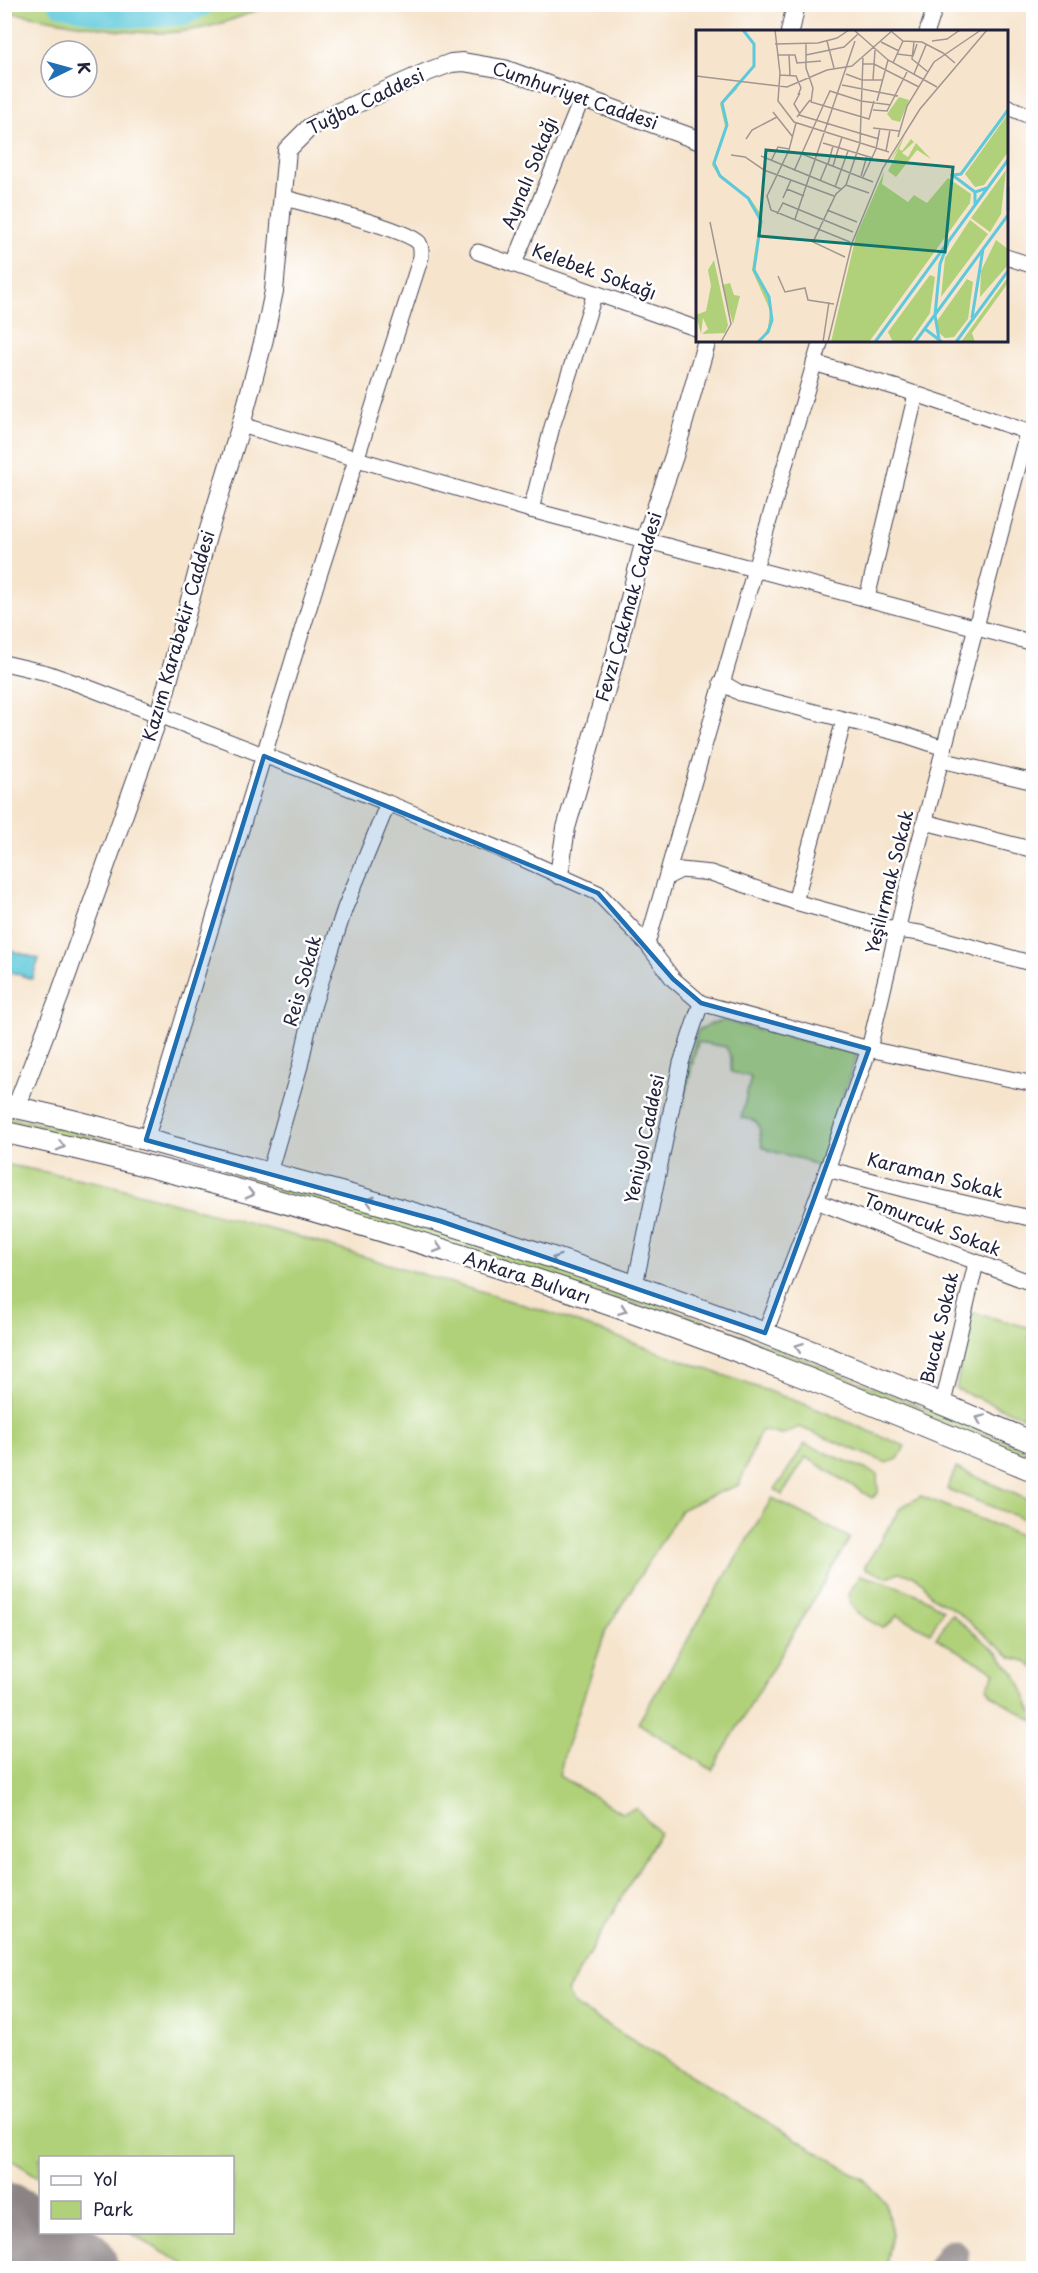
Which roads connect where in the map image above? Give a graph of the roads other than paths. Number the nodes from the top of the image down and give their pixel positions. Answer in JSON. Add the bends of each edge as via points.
{"nodes":[{"id":1,"x":796,"y":4,"type":"edge"},
{"id":2,"x":936,"y":4,"type":"edge"},
{"id":3,"x":790,"y":30,"type":"edge"},
{"id":4,"x":928,"y":30,"type":"edge"},
{"id":5,"x":451,"y":63,"type":"joint"},
{"id":6,"x":582,"y":98,"type":"junction"},
{"id":7,"x":1008,"y":107,"type":"edge"},
{"id":8,"x":1034,"y":118,"type":"edge"},
{"id":9,"x":696,"y":139,"type":"edge"},
{"id":10,"x":287,"y":150,"type":"joint"},
{"id":11,"x":282,"y":196,"type":"junction"},
{"id":12,"x":477,"y":252,"type":"dead end"},
{"id":13,"x":1008,"y":258,"type":"edge"},
{"id":14,"x":514,"y":264,"type":"junction"},
{"id":15,"x":1034,"y":266,"type":"edge"},
{"id":16,"x":595,"y":294,"type":"junction"},
{"id":17,"x":696,"y":328,"type":"edge"},
{"id":18,"x":706,"y":342,"type":"edge"},
{"id":19,"x":820,"y":342,"type":"edge"},
{"id":20,"x":814,"y":363,"type":"junction"},
{"id":21,"x":916,"y":394,"type":"junction"},
{"id":22,"x":241,"y":425,"type":"junction"},
{"id":23,"x":1030,"y":434,"type":"edge"},
{"id":24,"x":356,"y":459,"type":"junction"},
{"id":25,"x":531,"y":510,"type":"junction"},
{"id":26,"x":645,"y":540,"type":"junction"},
{"id":27,"x":754,"y":569,"type":"junction"},
{"id":28,"x":867,"y":598,"type":"junction"},
{"id":29,"x":976,"y":627,"type":"junction"},
{"id":30,"x":1034,"y":643,"type":"edge"},
{"id":31,"x":4,"y":663,"type":"edge"},
{"id":32,"x":721,"y":682,"type":"junction"},
{"id":33,"x":159,"y":715,"type":"junction"},
{"id":34,"x":844,"y":720,"type":"junction"},
{"id":35,"x":943,"y":754,"type":"junction"},
{"id":36,"x":264,"y":756,"type":"junction"},
{"id":37,"x":1034,"y":782,"type":"edge"},
{"id":38,"x":388,"y":803,"type":"junction"},
{"id":39,"x":925,"y":822,"type":"junction"},
{"id":40,"x":1034,"y":850,"type":"edge"},
{"id":41,"x":559,"y":875,"type":"junction"},
{"id":42,"x":667,"y":878,"type":"junction"},
{"id":43,"x":795,"y":902,"type":"junction"},
{"id":44,"x":897,"y":930,"type":"junction"},
{"id":45,"x":647,"y":944,"type":"junction"},
{"id":46,"x":1034,"y":964,"type":"edge"},
{"id":47,"x":701,"y":1003,"type":"junction"},
{"id":48,"x":869,"y":1049,"type":"junction"},
{"id":49,"x":1034,"y":1084,"type":"edge"},
{"id":50,"x":10,"y":1107,"type":"edge"},
{"id":51,"x":4,"y":1132,"type":"edge"},
{"id":52,"x":146,"y":1140,"type":"junction"},
{"id":53,"x":827,"y":1169,"type":"junction"},
{"id":54,"x":269,"y":1173,"type":"junction"},
{"id":55,"x":816,"y":1201,"type":"junction"},
{"id":56,"x":1034,"y":1219,"type":"edge"},
{"id":57,"x":976,"y":1263,"type":"junction"},
{"id":58,"x":1034,"y":1284,"type":"edge"},
{"id":59,"x":635,"y":1285,"type":"junction"},
{"id":60,"x":765,"y":1333,"type":"junction"},
{"id":61,"x":943,"y":1403,"type":"junction"},
{"id":62,"x":1034,"y":1443,"type":"edge"},
{"id":63,"x":1034,"y":1471,"type":"edge"}],
"edges":[{"from":1,"to":3,"type":"street"},
{"from":2,"to":4,"type":"street"},
{"from":5,"to":6,"type":"street","name":"Cumhuriyet Caddesi","via":[[491,65]]},
{"from":5,"to":10,"type":"street","name":"Tuğba Caddesi","via":[[319,121],[300,134]]},
{"from":6,"to":9,"type":"street","name":"Cumhuriyet Caddesi"},
{"from":6,"to":14,"type":"street","name":"Aynalı Sokağı"},
{"from":7,"to":8,"type":"street"},
{"from":10,"to":11,"type":"street","name":"Kazım Karabekir Caddesi"},
{"from":11,"to":22,"type":"street","name":"Kazım Karabekir Caddesi","via":[[274,291]]},
{"from":11,"to":24,"type":"street","via":[[393,229],[422,248]]},
{"from":12,"to":14,"type":"street","name":"Kelebek Sokağı"},
{"from":13,"to":15,"type":"street"},
{"from":14,"to":16,"type":"street","name":"Kelebek Sokağı"},
{"from":16,"to":17,"type":"street","name":"Kelebek Sokağı"},
{"from":16,"to":25,"type":"street","via":[[552,427]]},
{"from":18,"to":26,"type":"street","name":"Fevzi Çakmak Caddesi"},
{"from":19,"to":20,"type":"street"},
{"from":20,"to":21,"type":"street"},
{"from":20,"to":27,"type":"street"},
{"from":21,"to":23,"type":"street"},
{"from":21,"to":28,"type":"street"},
{"from":22,"to":24,"type":"street"},
{"from":22,"to":33,"type":"street","name":"Kazım Karabekir Caddesi"},
{"from":23,"to":29,"type":"street","name":"Yeşilırmak Sokak"},
{"from":24,"to":25,"type":"street"},
{"from":24,"to":36,"type":"street"},
{"from":25,"to":26,"type":"street"},
{"from":26,"to":27,"type":"street"},
{"from":26,"to":41,"type":"street","name":"Fevzi Çakmak Caddesi","via":[[566,828]]},
{"from":27,"to":28,"type":"street"},
{"from":27,"to":32,"type":"street"},
{"from":28,"to":29,"type":"street"},
{"from":29,"to":30,"type":"street"},
{"from":29,"to":35,"type":"street","name":"Yeşilırmak Sokak"},
{"from":31,"to":33,"type":"street","via":[[63,678]]},
{"from":32,"to":34,"type":"street","via":[[740,693]]},
{"from":32,"to":42,"type":"street"},
{"from":33,"to":36,"type":"street"},
{"from":33,"to":50,"type":"street","name":"Kazım Karabekir Caddesi","via":[[59,997]]},
{"from":34,"to":35,"type":"street","via":[[902,734]]},
{"from":34,"to":43,"type":"street"},
{"from":35,"to":37,"type":"street"},
{"from":35,"to":39,"type":"street","name":"Yeşilırmak Sokak"},
{"from":36,"to":38,"type":"street"},
{"from":36,"to":52,"type":"street"},
{"from":38,"to":41,"type":"street"},
{"from":38,"to":54,"type":"street","name":"Reis Sokak","via":[[325,969]]},
{"from":39,"to":40,"type":"street"},
{"from":39,"to":44,"type":"street","name":"Yeşilırmak Sokak"},
{"from":41,"to":45,"type":"street","via":[[598,893]]},
{"from":42,"to":43,"type":"street","via":[[681,870],[711,873]]},
{"from":42,"to":45,"type":"street"},
{"from":43,"to":44,"type":"street"},
{"from":44,"to":46,"type":"street"},
{"from":44,"to":48,"type":"street","name":"Yeşilırmak Sokak"},
{"from":45,"to":47,"type":"street","via":[[673,979]]},
{"from":47,"to":48,"type":"street"},
{"from":47,"to":59,"type":"street","name":"Yeniyol Caddesi","via":[[681,1063]]},
{"from":48,"to":49,"type":"street"},
{"from":48,"to":53,"type":"street","name":"Yeşilırmak Sokak"},
{"from":50,"to":52,"type":"main road","name":"Ankara Bulvarı"},
{"from":51,"to":63,"type":"main road","name":"Ankara Bulvarı","one_way":true,"via":[[363,1225],[543,1281],[739,1352]]},
{"from":52,"to":54,"type":"main road","name":"Ankara Bulvarı"},
{"from":53,"to":55,"type":"street","name":"Yeşilırmak Sokak"},
{"from":53,"to":56,"type":"street","name":"Karaman Sokak"},
{"from":59,"to":54,"type":"main road","name":"Ankara Bulvarı","one_way":true,"via":[[440,1221]]},
{"from":55,"to":57,"type":"street","name":"Tomurcuk Sokak"},
{"from":55,"to":60,"type":"street","name":"Yeşilırmak Sokak"},
{"from":57,"to":58,"type":"street","name":"Tomurcuk Sokak"},
{"from":57,"to":61,"type":"street","name":"Bucak Sokak"},
{"from":59,"to":60,"type":"main road","name":"Ankara Bulvarı"},
{"from":61,"to":60,"type":"main road","name":"Ankara Bulvarı","one_way":true},
{"from":62,"to":61,"type":"main road","name":"Ankara Bulvarı","one_way":true}]}
